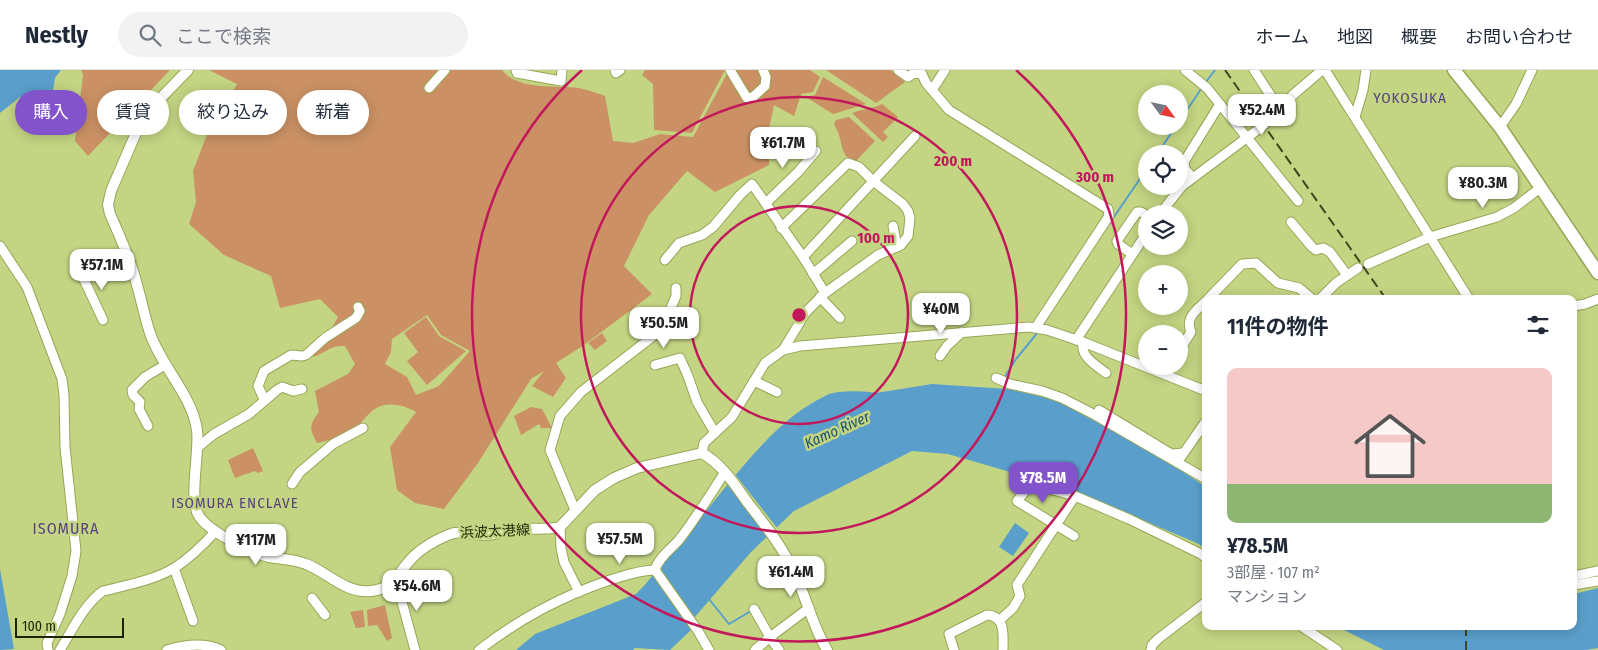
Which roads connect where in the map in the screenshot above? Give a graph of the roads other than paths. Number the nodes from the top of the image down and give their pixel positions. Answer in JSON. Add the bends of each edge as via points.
{"nodes":[{"id":1,"x":188,"y":70,"type":"edge"},
{"id":2,"x":445,"y":70,"type":"edge"},
{"id":3,"x":516,"y":70,"type":"edge"},
{"id":4,"x":562,"y":70,"type":"edge"},
{"id":5,"x":615,"y":70,"type":"edge"},
{"id":6,"x":620,"y":70,"type":"edge"},
{"id":7,"x":730,"y":70,"type":"edge"},
{"id":8,"x":763,"y":70,"type":"edge"},
{"id":9,"x":898,"y":70,"type":"edge"},
{"id":10,"x":945,"y":70,"type":"edge"},
{"id":11,"x":1185,"y":70,"type":"edge"},
{"id":12,"x":1254,"y":70,"type":"edge"},
{"id":13,"x":1324,"y":70,"type":"edge"},
{"id":14,"x":1366,"y":70,"type":"edge"},
{"id":15,"x":1454,"y":70,"type":"edge"},
{"id":16,"x":1532,"y":70,"type":"edge"},
{"id":17,"x":429,"y":88,"type":"dead end"},
{"id":18,"x":932,"y":90,"type":"junction"},
{"id":19,"x":1220,"y":104,"type":"junction"},
{"id":20,"x":1280,"y":110,"type":"junction"},
{"id":21,"x":1355,"y":116,"type":"junction"},
{"id":22,"x":1500,"y":126,"type":"junction"},
{"id":23,"x":915,"y":136,"type":"dead end"},
{"id":24,"x":1248,"y":137,"type":"junction"},
{"id":25,"x":816,"y":151,"type":"dead end"},
{"id":26,"x":1192,"y":177,"type":"junction"},
{"id":27,"x":873,"y":181,"type":"junction"},
{"id":28,"x":1540,"y":188,"type":"junction"},
{"id":29,"x":1298,"y":201,"type":"dead end"},
{"id":30,"x":766,"y":203,"type":"junction"},
{"id":31,"x":1166,"y":205,"type":"edge"},
{"id":32,"x":1138,"y":212,"type":"edge"},
{"id":33,"x":1291,"y":222,"type":"dead end"},
{"id":34,"x":892,"y":226,"type":"dead end"},
{"id":35,"x":781,"y":228,"type":"junction"},
{"id":36,"x":1430,"y":237,"type":"junction"},
{"id":37,"x":852,"y":241,"type":"dead end"},
{"id":38,"x":1138,"y":245,"type":"edge"},
{"id":39,"x":0,"y":246,"type":"edge"},
{"id":40,"x":897,"y":247,"type":"junction"},
{"id":41,"x":1132,"y":254,"type":"junction"},
{"id":42,"x":803,"y":257,"type":"junction"},
{"id":43,"x":665,"y":260,"type":"dead end"},
{"id":44,"x":1368,"y":264,"type":"dead end"},
{"id":45,"x":1358,"y":268,"type":"dead end"},
{"id":46,"x":80,"y":271,"type":"dead end"},
{"id":47,"x":1598,"y":273,"type":"edge"},
{"id":48,"x":813,"y":274,"type":"junction"},
{"id":49,"x":1346,"y":275,"type":"junction"},
{"id":50,"x":676,"y":288,"type":"dead end"},
{"id":51,"x":822,"y":295,"type":"junction"},
{"id":52,"x":1212,"y":295,"type":"edge"},
{"id":53,"x":1313,"y":295,"type":"edge"},
{"id":54,"x":1323,"y":295,"type":"edge"},
{"id":55,"x":1466,"y":295,"type":"edge"},
{"id":56,"x":1598,"y":299,"type":"edge"},
{"id":57,"x":1577,"y":305,"type":"edge"},
{"id":58,"x":1202,"y":306,"type":"edge"},
{"id":59,"x":358,"y":307,"type":"dead end"},
{"id":60,"x":840,"y":318,"type":"dead end"},
{"id":61,"x":103,"y":320,"type":"dead end"},
{"id":62,"x":1188,"y":325,"type":"edge"},
{"id":63,"x":1188,"y":325,"type":"edge"},
{"id":64,"x":1036,"y":327,"type":"junction"},
{"id":65,"x":962,"y":332,"type":"junction"},
{"id":66,"x":1188,"y":337,"type":"edge"},
{"id":67,"x":1079,"y":341,"type":"junction"},
{"id":68,"x":783,"y":350,"type":"junction"},
{"id":69,"x":940,"y":356,"type":"dead end"},
{"id":70,"x":1138,"y":360,"type":"edge"},
{"id":71,"x":165,"y":365,"type":"junction"},
{"id":72,"x":655,"y":365,"type":"dead end"},
{"id":73,"x":1106,"y":373,"type":"dead end"},
{"id":74,"x":1176,"y":375,"type":"edge"},
{"id":75,"x":996,"y":378,"type":"dead end"},
{"id":76,"x":754,"y":381,"type":"junction"},
{"id":77,"x":302,"y":389,"type":"dead end"},
{"id":78,"x":1202,"y":389,"type":"edge"},
{"id":79,"x":776,"y":392,"type":"dead end"},
{"id":80,"x":264,"y":399,"type":"junction"},
{"id":81,"x":1099,"y":410,"type":"dead end"},
{"id":82,"x":148,"y":426,"type":"dead end"},
{"id":83,"x":1202,"y":427,"type":"edge"},
{"id":84,"x":363,"y":428,"type":"dead end"},
{"id":85,"x":715,"y":433,"type":"junction"},
{"id":86,"x":197,"y":448,"type":"junction"},
{"id":87,"x":702,"y":453,"type":"junction"},
{"id":88,"x":1183,"y":453,"type":"junction"},
{"id":89,"x":1177,"y":462,"type":"junction"},
{"id":90,"x":727,"y":474,"type":"junction"},
{"id":91,"x":1202,"y":477,"type":"edge"},
{"id":92,"x":292,"y":484,"type":"dead end"},
{"id":93,"x":1075,"y":496,"type":"junction"},
{"id":94,"x":575,"y":510,"type":"junction"},
{"id":95,"x":1056,"y":526,"type":"junction"},
{"id":96,"x":560,"y":527,"type":"junction"},
{"id":97,"x":216,"y":531,"type":"junction"},
{"id":98,"x":1074,"y":536,"type":"dead end"},
{"id":99,"x":1202,"y":555,"type":"edge"},
{"id":100,"x":174,"y":568,"type":"junction"},
{"id":101,"x":655,"y":570,"type":"junction"},
{"id":102,"x":1598,"y":571,"type":"edge"},
{"id":103,"x":1577,"y":575,"type":"edge"},
{"id":104,"x":396,"y":580,"type":"junction"},
{"id":105,"x":1598,"y":580,"type":"edge"},
{"id":106,"x":1577,"y":584,"type":"edge"},
{"id":107,"x":579,"y":592,"type":"junction"},
{"id":108,"x":312,"y":598,"type":"dead end"},
{"id":109,"x":1202,"y":605,"type":"edge"},
{"id":110,"x":809,"y":608,"type":"junction"},
{"id":111,"x":754,"y":609,"type":"dead end"},
{"id":112,"x":325,"y":615,"type":"dead end"},
{"id":113,"x":1000,"y":620,"type":"junction"},
{"id":114,"x":193,"y":621,"type":"dead end"},
{"id":115,"x":1307,"y":630,"type":"edge"},
{"id":116,"x":770,"y":637,"type":"junction"},
{"id":117,"x":48,"y":650,"type":"edge"},
{"id":118,"x":60,"y":650,"type":"edge"},
{"id":119,"x":167,"y":650,"type":"edge"},
{"id":120,"x":221,"y":650,"type":"edge"},
{"id":121,"x":415,"y":650,"type":"edge"},
{"id":122,"x":479,"y":650,"type":"edge"},
{"id":123,"x":709,"y":650,"type":"edge"},
{"id":124,"x":755,"y":650,"type":"edge"},
{"id":125,"x":779,"y":650,"type":"edge"},
{"id":126,"x":827,"y":650,"type":"edge"},
{"id":127,"x":954,"y":650,"type":"edge"},
{"id":128,"x":1003,"y":650,"type":"edge"},
{"id":129,"x":1151,"y":650,"type":"edge"},
{"id":130,"x":1337,"y":650,"type":"edge"}],
"edges":[{"from":1,"to":71,"type":"main road","name":"浜波太港線","via":[[139,126],[108,204],[137,283],[151,337]]},
{"from":2,"to":17,"type":"street"},
{"from":3,"to":4,"type":"street","via":[[561,81]]},
{"from":5,"to":6,"type":"street","via":[[616,73]]},
{"from":7,"to":8,"type":"street","via":[[746,98],[753,97],[765,86]]},
{"from":9,"to":18,"type":"street","via":[[908,77],[914,73],[922,74]]},
{"from":10,"to":18,"type":"street"},
{"from":11,"to":19,"type":"street"},
{"from":12,"to":20,"type":"street"},
{"from":13,"to":20,"type":"street"},
{"from":13,"to":21,"type":"street"},
{"from":14,"to":21,"type":"street"},
{"from":15,"to":22,"type":"highway"},
{"from":16,"to":22,"type":"street","via":[[1516,104]]},
{"from":18,"to":64,"type":"street","via":[[949,110],[1108,209],[1109,216]]},
{"from":19,"to":24,"type":"street"},
{"from":19,"to":26,"type":"street","via":[[1184,162]]},
{"from":20,"to":24,"type":"street"},
{"from":21,"to":36,"type":"street"},
{"from":22,"to":28,"type":"highway"},
{"from":23,"to":27,"type":"street"},
{"from":24,"to":26,"type":"street"},
{"from":24,"to":29,"type":"street"},
{"from":25,"to":30,"type":"street"},
{"from":26,"to":31,"type":"street"},
{"from":27,"to":35,"type":"street","via":[[859,167],[848,163]]},
{"from":27,"to":40,"type":"street","via":[[908,211],[908,236]]},
{"from":27,"to":42,"type":"street"},
{"from":28,"to":36,"type":"street","via":[[1497,217]]},
{"from":28,"to":47,"type":"highway"},
{"from":30,"to":35,"type":"street"},
{"from":30,"to":43,"type":"street","via":[[752,184],[708,232],[679,243]]},
{"from":32,"to":41,"type":"street","via":[[1117,242]]},
{"from":33,"to":49,"type":"street","via":[[1312,247],[1330,252]]},
{"from":34,"to":40,"type":"street"},
{"from":35,"to":42,"type":"street"},
{"from":36,"to":44,"type":"street"},
{"from":36,"to":55,"type":"street"},
{"from":37,"to":48,"type":"street"},
{"from":38,"to":41,"type":"street"},
{"from":39,"to":117,"type":"street","via":[[27,287],[62,379],[64,395],[65,448],[76,551],[72,576]]},
{"from":40,"to":51,"type":"street","via":[[878,255]]},
{"from":41,"to":67,"type":"street"},
{"from":42,"to":48,"type":"street"},
{"from":45,"to":49,"type":"street"},
{"from":46,"to":61,"type":"street"},
{"from":48,"to":51,"type":"street"},
{"from":49,"to":54,"type":"street"},
{"from":50,"to":94,"type":"street","via":[[665,322],[652,337],[580,392],[560,416],[550,450]]},
{"from":51,"to":60,"type":"street"},
{"from":51,"to":68,"type":"street","via":[[806,312]]},
{"from":52,"to":53,"type":"street","via":[[1242,264],[1256,263],[1278,283]]},
{"from":56,"to":57,"type":"street"},
{"from":58,"to":62,"type":"street"},
{"from":59,"to":80,"type":"street","via":[[360,310],[356,318],[306,355],[291,354],[264,371],[258,386]]},
{"from":63,"to":66,"type":"street","via":[[1191,332]]},
{"from":64,"to":65,"type":"street"},
{"from":64,"to":67,"type":"street"},
{"from":65,"to":68,"type":"street"},
{"from":65,"to":69,"type":"street"},
{"from":67,"to":70,"type":"street"},
{"from":67,"to":73,"type":"street","via":[[1087,358]]},
{"from":68,"to":76,"type":"street","via":[[766,363]]},
{"from":71,"to":82,"type":"street","via":[[145,377],[132,390]]},
{"from":71,"to":86,"type":"main road","name":"浜波太港線","via":[[192,411]]},
{"from":72,"to":85,"type":"street","via":[[680,358],[696,402]]},
{"from":74,"to":78,"type":"street"},
{"from":75,"to":89,"type":"street","via":[[1062,398]]},
{"from":76,"to":79,"type":"street"},
{"from":76,"to":85,"type":"street","via":[[732,417]]},
{"from":77,"to":80,"type":"street","via":[[293,392],[282,387]]},
{"from":80,"to":86,"type":"street","via":[[249,414]]},
{"from":81,"to":88,"type":"street","via":[[1168,452]]},
{"from":83,"to":88,"type":"street"},
{"from":84,"to":92,"type":"street","via":[[333,444],[300,472]]},
{"from":85,"to":87,"type":"street","via":[[702,446]]},
{"from":86,"to":97,"type":"main road","name":"浜波太港線","via":[[194,503],[200,517]]},
{"from":87,"to":90,"type":"main road"},
{"from":87,"to":94,"type":"main road","via":[[629,471],[595,490]]},
{"from":88,"to":89,"type":"street"},
{"from":89,"to":91,"type":"street"},
{"from":90,"to":101,"type":"street"},
{"from":90,"to":110,"type":"main road","via":[[772,535],[796,576]]},
{"from":93,"to":95,"type":"street"},
{"from":93,"to":95,"type":"street","via":[[1031,484],[1016,501]]},
{"from":93,"to":99,"type":"street"},
{"from":94,"to":96,"type":"main road"},
{"from":95,"to":98,"type":"street"},
{"from":95,"to":113,"type":"street","via":[[1018,585],[1020,596],[1013,608]]},
{"from":96,"to":104,"type":"main road","name":"浜波太港線","via":[[490,534],[449,534],[414,556]]},
{"from":96,"to":107,"type":"street","via":[[564,562]]},
{"from":97,"to":100,"type":"street"},
{"from":97,"to":104,"type":"main road","name":"浜波太港線","via":[[249,551],[300,561],[354,590],[378,590]]},
{"from":100,"to":114,"type":"street"},
{"from":100,"to":118,"type":"street","via":[[97,595]]},
{"from":101,"to":107,"type":"street","via":[[628,574]]},
{"from":101,"to":123,"type":"street"},
{"from":102,"to":103,"type":"street"},
{"from":104,"to":121,"type":"street"},
{"from":105,"to":106,"type":"street"},
{"from":107,"to":122,"type":"street","via":[[542,608]]},
{"from":108,"to":112,"type":"street"},
{"from":109,"to":129,"type":"street","via":[[1158,638]]},
{"from":110,"to":116,"type":"street"},
{"from":110,"to":126,"type":"main road"},
{"from":111,"to":116,"type":"street"},
{"from":113,"to":127,"type":"street","via":[[987,615],[953,630],[949,634]]},
{"from":113,"to":128,"type":"street"},
{"from":115,"to":130,"type":"street"},
{"from":116,"to":124,"type":"street"},
{"from":116,"to":125,"type":"street"},
{"from":119,"to":120,"type":"street","via":[[201,645]]}]}
